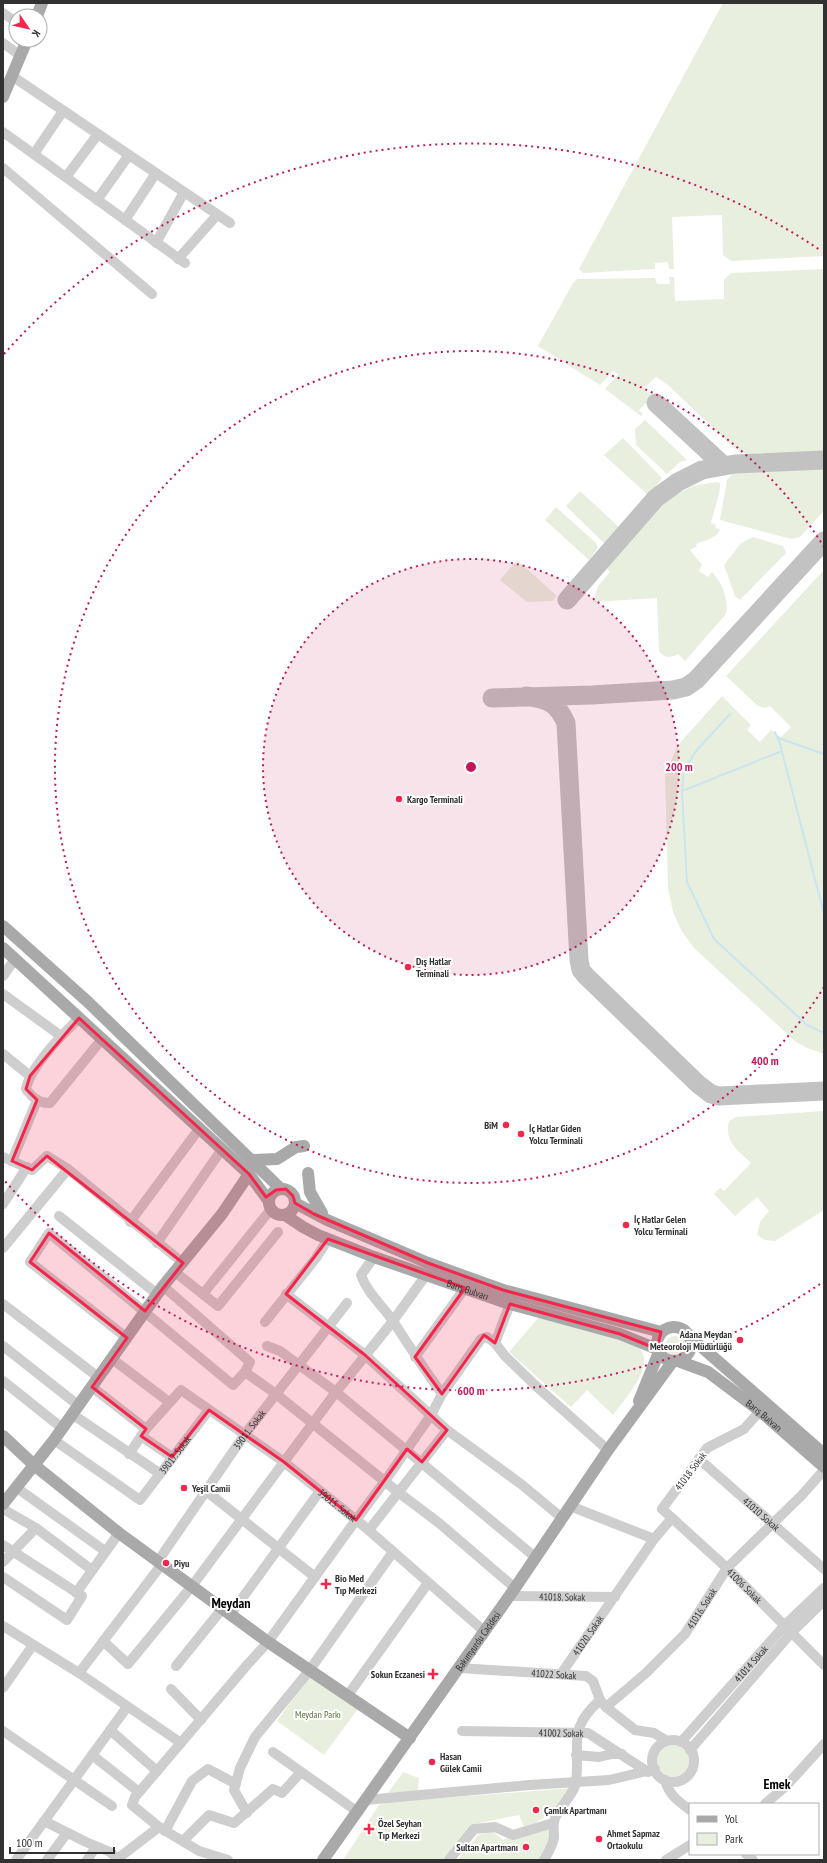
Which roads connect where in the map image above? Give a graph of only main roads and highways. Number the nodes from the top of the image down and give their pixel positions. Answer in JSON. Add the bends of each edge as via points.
{"nodes":[{"id":1,"x":24,"y":48,"type":"edge"},
{"id":2,"x":4,"y":91,"type":"edge"},
{"id":3,"x":3,"y":926,"type":"edge"},
{"id":4,"x":3,"y":948,"type":"edge"},
{"id":5,"x":304,"y":1146,"type":"dead end"},
{"id":6,"x":252,"y":1160,"type":"junction"},
{"id":7,"x":308,"y":1173,"type":"dead end"},
{"id":8,"x":248,"y":1174,"type":"junction"},
{"id":9,"x":281,"y":1189,"type":"junction"},
{"id":10,"x":295,"y":1203,"type":"junction"},
{"id":11,"x":270,"y":1205,"type":"junction"},
{"id":12,"x":285,"y":1215,"type":"junction"},
{"id":13,"x":322,"y":1217,"type":"junction"},
{"id":14,"x":662,"y":1332,"type":"junction"},
{"id":15,"x":689,"y":1336,"type":"junction"},
{"id":16,"x":658,"y":1350,"type":"junction"},
{"id":17,"x":676,"y":1361,"type":"junction"},
{"id":18,"x":631,"y":1421,"type":"junction"},
{"id":19,"x":3,"y":1436,"type":"edge"},
{"id":20,"x":804,"y":1443,"type":"junction"},
{"id":21,"x":824,"y":1454,"type":"edge"},
{"id":22,"x":34,"y":1465,"type":"junction"},
{"id":23,"x":824,"y":1468,"type":"edge"},
{"id":24,"x":4,"y":1501,"type":"edge"},
{"id":25,"x":410,"y":1738,"type":"junction"},
{"id":26,"x":323,"y":1860,"type":"edge"}],
"edges":[{"from":1,"to":2,"type":"main road"},
{"from":3,"to":6,"type":"main road","via":[[88,1002]]},
{"from":4,"to":8,"type":"main road"},
{"from":5,"to":6,"type":"main road","via":[[296,1147],[277,1159]]},
{"from":6,"to":9,"type":"main road"},
{"from":7,"to":13,"type":"main road","via":[[310,1192]]},
{"from":8,"to":11,"type":"main road"},
{"from":8,"to":22,"type":"main road","via":[[222,1214],[160,1290]]},
{"from":9,"to":10,"type":"main road","via":[[291,1193]]},
{"from":9,"to":11,"type":"main road","via":[[272,1192]]},
{"from":10,"to":12,"type":"main road","via":[[292,1210]]},
{"from":10,"to":13,"type":"main road","name":"Barış Bulvarı"},
{"from":11,"to":12,"type":"main road","via":[[276,1214]]},
{"from":12,"to":16,"type":"main road","name":"Barış Bulvarı","via":[[303,1227],[374,1257],[510,1304],[620,1334]]},
{"from":13,"to":14,"type":"main road","name":"Barış Bulvarı","via":[[428,1263],[503,1290]]},
{"from":14,"to":15,"type":"main road","name":"Barış Bulvarı","via":[[670,1327],[678,1328]]},
{"from":14,"to":16,"type":"main road","via":[[657,1340]]},
{"from":15,"to":17,"type":"main road","via":[[689,1351]]},
{"from":15,"to":20,"type":"main road","name":"Barış Bulvarı"},
{"from":16,"to":17,"type":"main road","name":"Barış Bulvarı","via":[[667,1360]]},
{"from":16,"to":18,"type":"main road","name":"Bakımyurdu Caddesi"},
{"from":17,"to":18,"type":"main road","name":"Bakımyurdu Caddesi"},
{"from":17,"to":20,"type":"main road","name":"Barış Bulvarı","via":[[708,1372]]},
{"from":18,"to":25,"type":"main road","name":"Bakımyurdu Caddesi","via":[[608,1450],[513,1592]]},
{"from":19,"to":22,"type":"main road"},
{"from":20,"to":21,"type":"main road","name":"Barış Bulvarı"},
{"from":20,"to":23,"type":"main road","name":"Barış Bulvarı"},
{"from":22,"to":24,"type":"main road"},
{"from":22,"to":25,"type":"main road","via":[[119,1533],[226,1612]]},
{"from":25,"to":26,"type":"main road","name":"Bakımyurdu Caddesi"}]}
